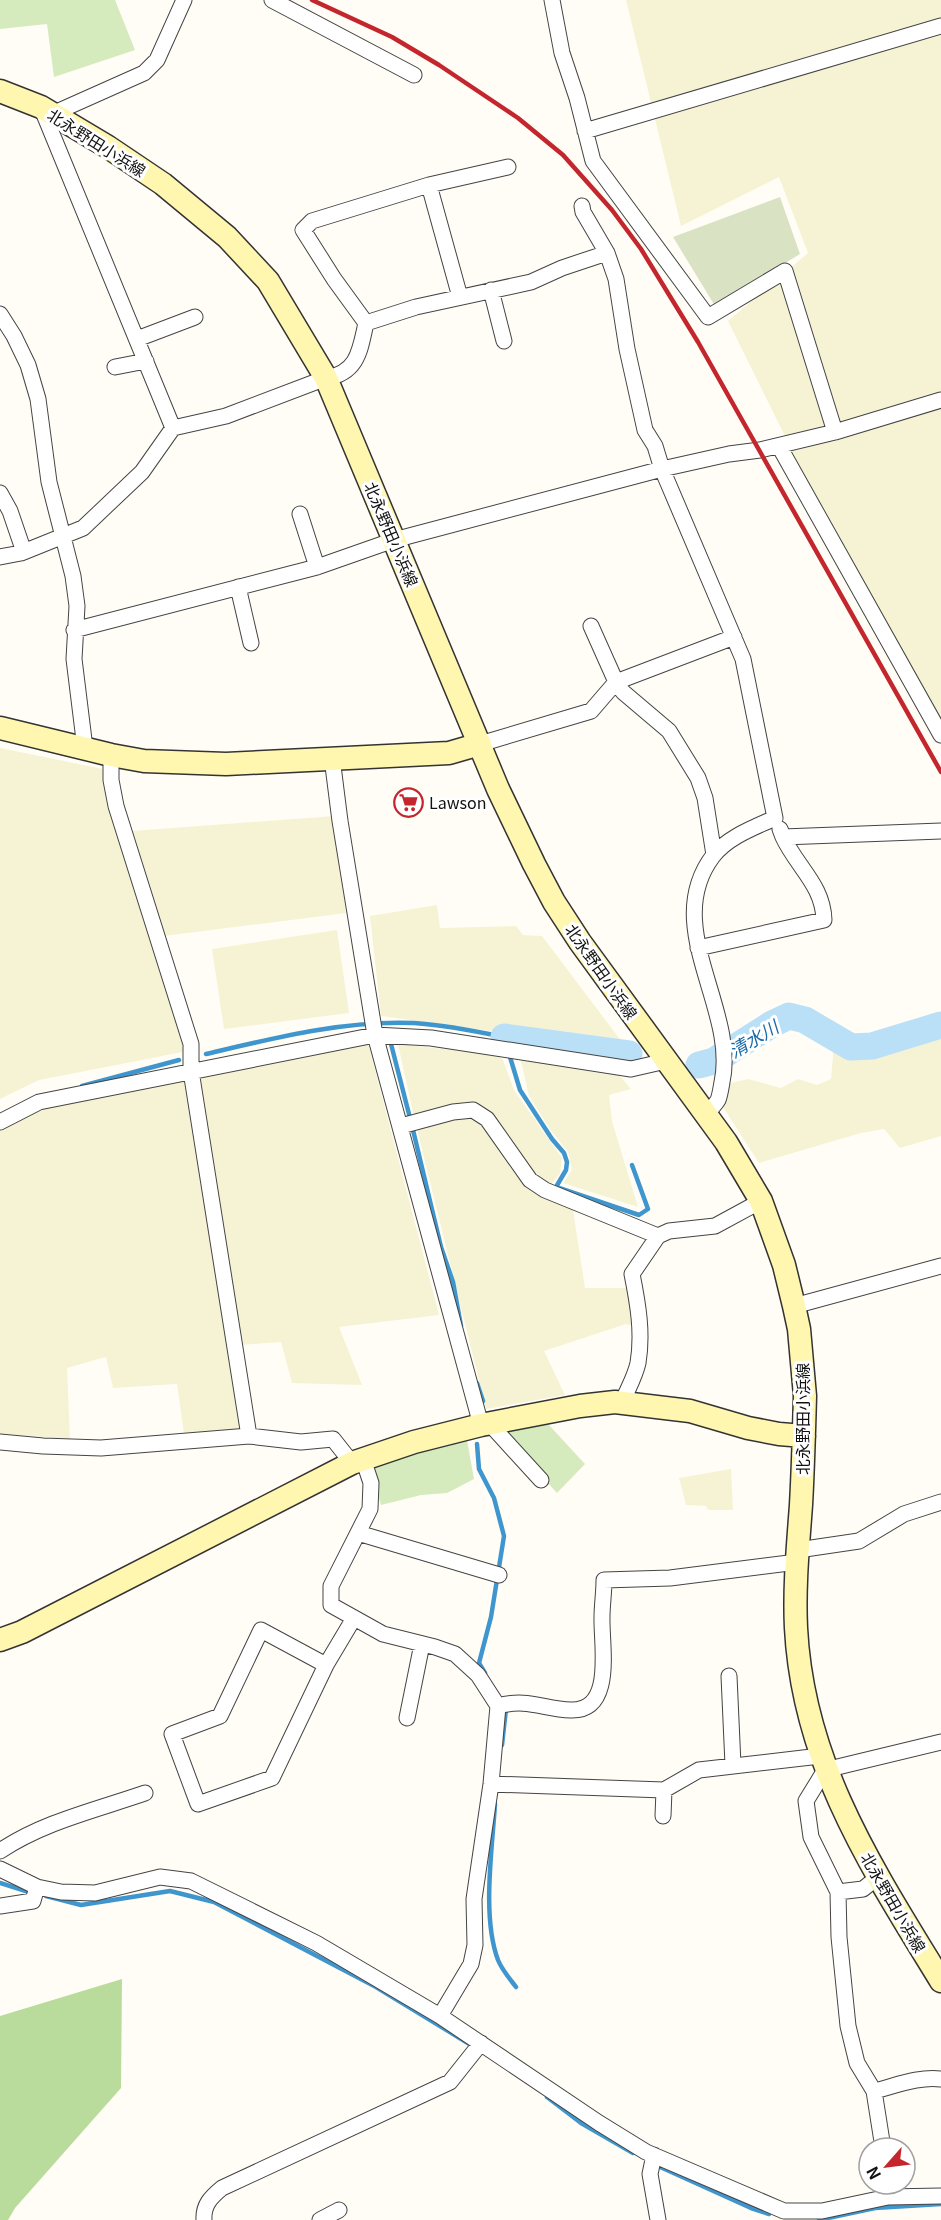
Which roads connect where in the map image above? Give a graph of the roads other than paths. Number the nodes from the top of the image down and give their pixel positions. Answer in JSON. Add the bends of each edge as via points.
{"nodes":[{"id":1,"x":184,"y":0,"type":"edge"},
{"id":2,"x":272,"y":0,"type":"edge"},
{"id":3,"x":552,"y":0,"type":"edge"},
{"id":4,"x":941,"y":26,"type":"edge"},
{"id":5,"x":414,"y":75,"type":"dead end"},
{"id":6,"x":0,"y":91,"type":"edge"},
{"id":7,"x":46,"y":110,"type":"junction"},
{"id":8,"x":585,"y":131,"type":"junction"},
{"id":9,"x":508,"y":167,"type":"dead end"},
{"id":10,"x":429,"y":185,"type":"junction"},
{"id":11,"x":582,"y":206,"type":"dead end"},
{"id":12,"x":607,"y":253,"type":"junction"},
{"id":13,"x":490,"y":290,"type":"junction"},
{"id":14,"x":460,"y":297,"type":"junction"},
{"id":15,"x":0,"y":314,"type":"edge"},
{"id":16,"x":195,"y":316,"type":"dead end"},
{"id":17,"x":366,"y":323,"type":"junction"},
{"id":18,"x":137,"y":339,"type":"junction"},
{"id":19,"x":504,"y":341,"type":"dead end"},
{"id":20,"x":146,"y":360,"type":"junction"},
{"id":21,"x":115,"y":367,"type":"dead end"},
{"id":22,"x":326,"y":378,"type":"junction"},
{"id":23,"x":941,"y":400,"type":"edge"},
{"id":24,"x":173,"y":428,"type":"junction"},
{"id":25,"x":835,"y":432,"type":"junction"},
{"id":26,"x":779,"y":446,"type":"junction"},
{"id":27,"x":662,"y":470,"type":"junction"},
{"id":28,"x":0,"y":493,"type":"edge"},
{"id":29,"x":300,"y":514,"type":"dead end"},
{"id":30,"x":64,"y":537,"type":"junction"},
{"id":31,"x":394,"y":540,"type":"junction"},
{"id":32,"x":24,"y":552,"type":"junction"},
{"id":33,"x":0,"y":557,"type":"edge"},
{"id":34,"x":317,"y":567,"type":"junction"},
{"id":35,"x":238,"y":587,"type":"junction"},
{"id":36,"x":591,"y":626,"type":"dead end"},
{"id":37,"x":74,"y":630,"type":"junction"},
{"id":38,"x":734,"y":637,"type":"junction"},
{"id":39,"x":251,"y":643,"type":"dead end"},
{"id":40,"x":616,"y":682,"type":"junction"},
{"id":41,"x":0,"y":728,"type":"edge"},
{"id":42,"x":941,"y":735,"type":"edge"},
{"id":43,"x":480,"y":744,"type":"junction"},
{"id":44,"x":85,"y":748,"type":"junction"},
{"id":45,"x":111,"y":755,"type":"junction"},
{"id":46,"x":332,"y":759,"type":"junction"},
{"id":47,"x":774,"y":818,"type":"junction"},
{"id":48,"x":941,"y":831,"type":"edge"},
{"id":49,"x":783,"y":837,"type":"junction"},
{"id":50,"x":714,"y":855,"type":"junction"},
{"id":51,"x":698,"y":948,"type":"junction"},
{"id":52,"x":374,"y":1028,"type":"junction"},
{"id":53,"x":666,"y":1061,"type":"junction"},
{"id":54,"x":191,"y":1071,"type":"junction"},
{"id":55,"x":706,"y":1114,"type":"junction"},
{"id":56,"x":0,"y":1122,"type":"edge"},
{"id":57,"x":401,"y":1126,"type":"junction"},
{"id":58,"x":761,"y":1202,"type":"junction"},
{"id":59,"x":658,"y":1236,"type":"junction"},
{"id":60,"x":941,"y":1266,"type":"edge"},
{"id":61,"x":794,"y":1306,"type":"junction"},
{"id":62,"x":622,"y":1403,"type":"junction"},
{"id":63,"x":485,"y":1424,"type":"junction"},
{"id":64,"x":249,"y":1436,"type":"junction"},
{"id":65,"x":804,"y":1436,"type":"junction"},
{"id":66,"x":0,"y":1442,"type":"edge"},
{"id":67,"x":357,"y":1461,"type":"junction"},
{"id":68,"x":541,"y":1480,"type":"dead end"},
{"id":69,"x":941,"y":1502,"type":"edge"},
{"id":70,"x":358,"y":1533,"type":"junction"},
{"id":71,"x":798,"y":1556,"type":"junction"},
{"id":72,"x":499,"y":1575,"type":"dead end"},
{"id":73,"x":354,"y":1618,"type":"junction"},
{"id":74,"x":0,"y":1640,"type":"edge"},
{"id":75,"x":422,"y":1644,"type":"junction"},
{"id":76,"x":326,"y":1665,"type":"junction"},
{"id":77,"x":729,"y":1676,"type":"dead end"},
{"id":78,"x":504,"y":1704,"type":"junction"},
{"id":79,"x":407,"y":1718,"type":"dead end"},
{"id":80,"x":941,"y":1742,"type":"edge"},
{"id":81,"x":823,"y":1763,"type":"junction"},
{"id":82,"x":733,"y":1765,"type":"junction"},
{"id":83,"x":491,"y":1784,"type":"junction"},
{"id":84,"x":664,"y":1790,"type":"junction"},
{"id":85,"x":145,"y":1793,"type":"dead end"},
{"id":86,"x":663,"y":1816,"type":"dead end"},
{"id":87,"x":0,"y":1851,"type":"edge"},
{"id":88,"x":0,"y":1869,"type":"edge"},
{"id":89,"x":878,"y":1876,"type":"junction"},
{"id":90,"x":37,"y":1887,"type":"junction"},
{"id":91,"x":838,"y":1892,"type":"junction"},
{"id":92,"x":0,"y":1906,"type":"edge"},
{"id":93,"x":941,"y":1981,"type":"edge"},
{"id":94,"x":440,"y":2016,"type":"junction"},
{"id":95,"x":481,"y":2043,"type":"junction"},
{"id":96,"x":941,"y":2079,"type":"edge"},
{"id":97,"x":874,"y":2091,"type":"junction"},
{"id":98,"x":881,"y":2136,"type":"edge"},
{"id":99,"x":654,"y":2155,"type":"junction"},
{"id":100,"x":917,"y":2193,"type":"edge"},
{"id":101,"x":869,"y":2196,"type":"edge"},
{"id":102,"x":941,"y":2196,"type":"edge"},
{"id":103,"x":339,"y":2210,"type":"dead end"},
{"id":104,"x":783,"y":2216,"type":"edge"},
{"id":105,"x":204,"y":2220,"type":"edge"},
{"id":106,"x":320,"y":2220,"type":"edge"},
{"id":107,"x":658,"y":2220,"type":"edge"}],
"edges":[{"from":1,"to":7,"type":"street","via":[[157,60],[144,73]]},
{"from":2,"to":5,"type":"street"},
{"from":3,"to":8,"type":"street","via":[[562,54]]},
{"from":4,"to":8,"type":"street"},
{"from":6,"to":7,"type":"main road","name":"北永野田小浜線"},
{"from":7,"to":18,"type":"street"},
{"from":7,"to":22,"type":"main road","name":"北永野田小浜線","via":[[163,184],[227,237],[268,281]]},
{"from":8,"to":25,"type":"street","via":[[593,161],[708,317],[785,271]]},
{"from":9,"to":10,"type":"street"},
{"from":10,"to":14,"type":"street"},
{"from":10,"to":17,"type":"street","via":[[312,221],[303,230]]},
{"from":11,"to":12,"type":"street"},
{"from":12,"to":13,"type":"street","via":[[531,282]]},
{"from":12,"to":27,"type":"street","via":[[616,279],[645,430],[656,446]]},
{"from":13,"to":14,"type":"street"},
{"from":13,"to":19,"type":"street"},
{"from":14,"to":17,"type":"street"},
{"from":15,"to":30,"type":"street","via":[[28,365],[38,399],[49,482]]},
{"from":16,"to":18,"type":"street"},
{"from":17,"to":22,"type":"street","via":[[358,357],[350,368]]},
{"from":18,"to":20,"type":"street"},
{"from":20,"to":21,"type":"street"},
{"from":20,"to":24,"type":"street"},
{"from":22,"to":24,"type":"street","via":[[226,416]]},
{"from":22,"to":31,"type":"main road","name":"北永野田小浜線"},
{"from":23,"to":25,"type":"street"},
{"from":24,"to":30,"type":"street","via":[[142,472],[83,528]]},
{"from":25,"to":26,"type":"street"},
{"from":26,"to":27,"type":"street"},
{"from":26,"to":42,"type":"street"},
{"from":27,"to":31,"type":"street"},
{"from":27,"to":38,"type":"street"},
{"from":28,"to":32,"type":"street"},
{"from":29,"to":34,"type":"street"},
{"from":30,"to":32,"type":"street"},
{"from":30,"to":37,"type":"street","via":[[77,606]]},
{"from":31,"to":34,"type":"street"},
{"from":31,"to":43,"type":"main road","name":"北永野田小浜線"},
{"from":32,"to":33,"type":"street"},
{"from":34,"to":35,"type":"street"},
{"from":35,"to":37,"type":"street"},
{"from":35,"to":39,"type":"street"},
{"from":36,"to":40,"type":"street"},
{"from":37,"to":44,"type":"street"},
{"from":38,"to":40,"type":"street"},
{"from":38,"to":47,"type":"street","via":[[743,659]]},
{"from":40,"to":43,"type":"street","via":[[591,711]]},
{"from":40,"to":50,"type":"street","via":[[669,731],[698,778]]},
{"from":41,"to":44,"type":"main road"},
{"from":43,"to":46,"type":"main road","via":[[449,753]]},
{"from":43,"to":53,"type":"main road","name":"北永野田小浜線","via":[[554,902]]},
{"from":44,"to":45,"type":"main road"},
{"from":45,"to":46,"type":"main road","via":[[144,761],[226,764]]},
{"from":45,"to":54,"type":"street","via":[[116,806],[191,1044]]},
{"from":46,"to":52,"type":"street"},
{"from":47,"to":49,"type":"street"},
{"from":47,"to":50,"type":"street","via":[[738,835]]},
{"from":48,"to":49,"type":"street"},
{"from":49,"to":51,"type":"street","via":[[818,889],[824,904],[824,920]]},
{"from":50,"to":51,"type":"street","via":[[695,900]]},
{"from":51,"to":55,"type":"street","via":[[724,1048],[725,1070],[719,1099]]},
{"from":52,"to":53,"type":"street","via":[[631,1069]]},
{"from":52,"to":54,"type":"street"},
{"from":52,"to":57,"type":"street"},
{"from":53,"to":55,"type":"main road","name":"北永野田小浜線"},
{"from":54,"to":56,"type":"street","via":[[39,1102]]},
{"from":54,"to":64,"type":"street"},
{"from":55,"to":58,"type":"main road","name":"北永野田小浜線"},
{"from":57,"to":59,"type":"street","via":[[473,1110],[486,1119],[530,1180],[545,1190]]},
{"from":57,"to":63,"type":"street"},
{"from":58,"to":59,"type":"street","via":[[715,1226],[669,1231]]},
{"from":58,"to":61,"type":"main road","name":"北永野田小浜線","via":[[781,1254]]},
{"from":59,"to":62,"type":"street","via":[[632,1274],[640,1339],[637,1365]]},
{"from":60,"to":61,"type":"street"},
{"from":61,"to":65,"type":"main road","name":"北永野田小浜線","via":[[804,1385]]},
{"from":62,"to":63,"type":"main road","via":[[580,1406]]},
{"from":62,"to":65,"type":"main road","via":[[690,1411],[748,1428]]},
{"from":63,"to":67,"type":"main road"},
{"from":63,"to":68,"type":"street"},
{"from":64,"to":66,"type":"street","via":[[101,1448]]},
{"from":64,"to":67,"type":"street","via":[[301,1442],[333,1439]]},
{"from":65,"to":71,"type":"main road","name":"北永野田小浜線"},
{"from":67,"to":70,"type":"street","via":[[371,1483],[370,1509]]},
{"from":67,"to":74,"type":"main road"},
{"from":69,"to":71,"type":"street","via":[[904,1515],[859,1541]]},
{"from":70,"to":72,"type":"street"},
{"from":70,"to":73,"type":"street","via":[[331,1586],[331,1605]]},
{"from":71,"to":78,"type":"street","via":[[670,1578],[604,1581],[603,1681],[592,1702],[582,1710],[526,1702]]},
{"from":71,"to":81,"type":"main road","name":"北永野田小浜線","via":[[798,1656]]},
{"from":73,"to":75,"type":"street","via":[[383,1634]]},
{"from":73,"to":76,"type":"street"},
{"from":75,"to":78,"type":"street","via":[[455,1654]]},
{"from":75,"to":79,"type":"street"},
{"from":76,"to":76,"type":"street","via":[[272,1778],[198,1804],[172,1734],[220,1716],[261,1630]]},
{"from":77,"to":82,"type":"street"},
{"from":78,"to":83,"type":"street"},
{"from":80,"to":81,"type":"street"},
{"from":81,"to":82,"type":"street"},
{"from":81,"to":89,"type":"main road","name":"北永野田小浜線","via":[[844,1814]]},
{"from":81,"to":91,"type":"street","via":[[806,1801],[811,1837]]},
{"from":82,"to":84,"type":"street","via":[[699,1770]]},
{"from":83,"to":84,"type":"street"},
{"from":83,"to":94,"type":"street","via":[[474,1899],[475,1945],[471,1964]]},
{"from":84,"to":86,"type":"street"},
{"from":85,"to":87,"type":"street","via":[[37,1830]]},
{"from":88,"to":90,"type":"street"},
{"from":89,"to":91,"type":"street","via":[[863,1889]]},
{"from":89,"to":93,"type":"main road","name":"北永野田小浜線"},
{"from":90,"to":92,"type":"street","via":[[33,1901]]},
{"from":90,"to":94,"type":"street","via":[[95,1893],[160,1877],[191,1881],[316,1943]]},
{"from":91,"to":97,"type":"street","via":[[848,2026],[858,2063]]},
{"from":94,"to":95,"type":"street"},
{"from":95,"to":99,"type":"street","via":[[599,2123]]},
{"from":95,"to":105,"type":"street","via":[[450,2082],[222,2188],[209,2198]]},
{"from":96,"to":97,"type":"street"},
{"from":97,"to":98,"type":"street"},
{"from":99,"to":104,"type":"street"},
{"from":99,"to":107,"type":"street","via":[[650,2174]]},
{"from":100,"to":102,"type":"street"},
{"from":101,"to":104,"type":"street","via":[[822,2211]]},
{"from":103,"to":106,"type":"street"}]}
